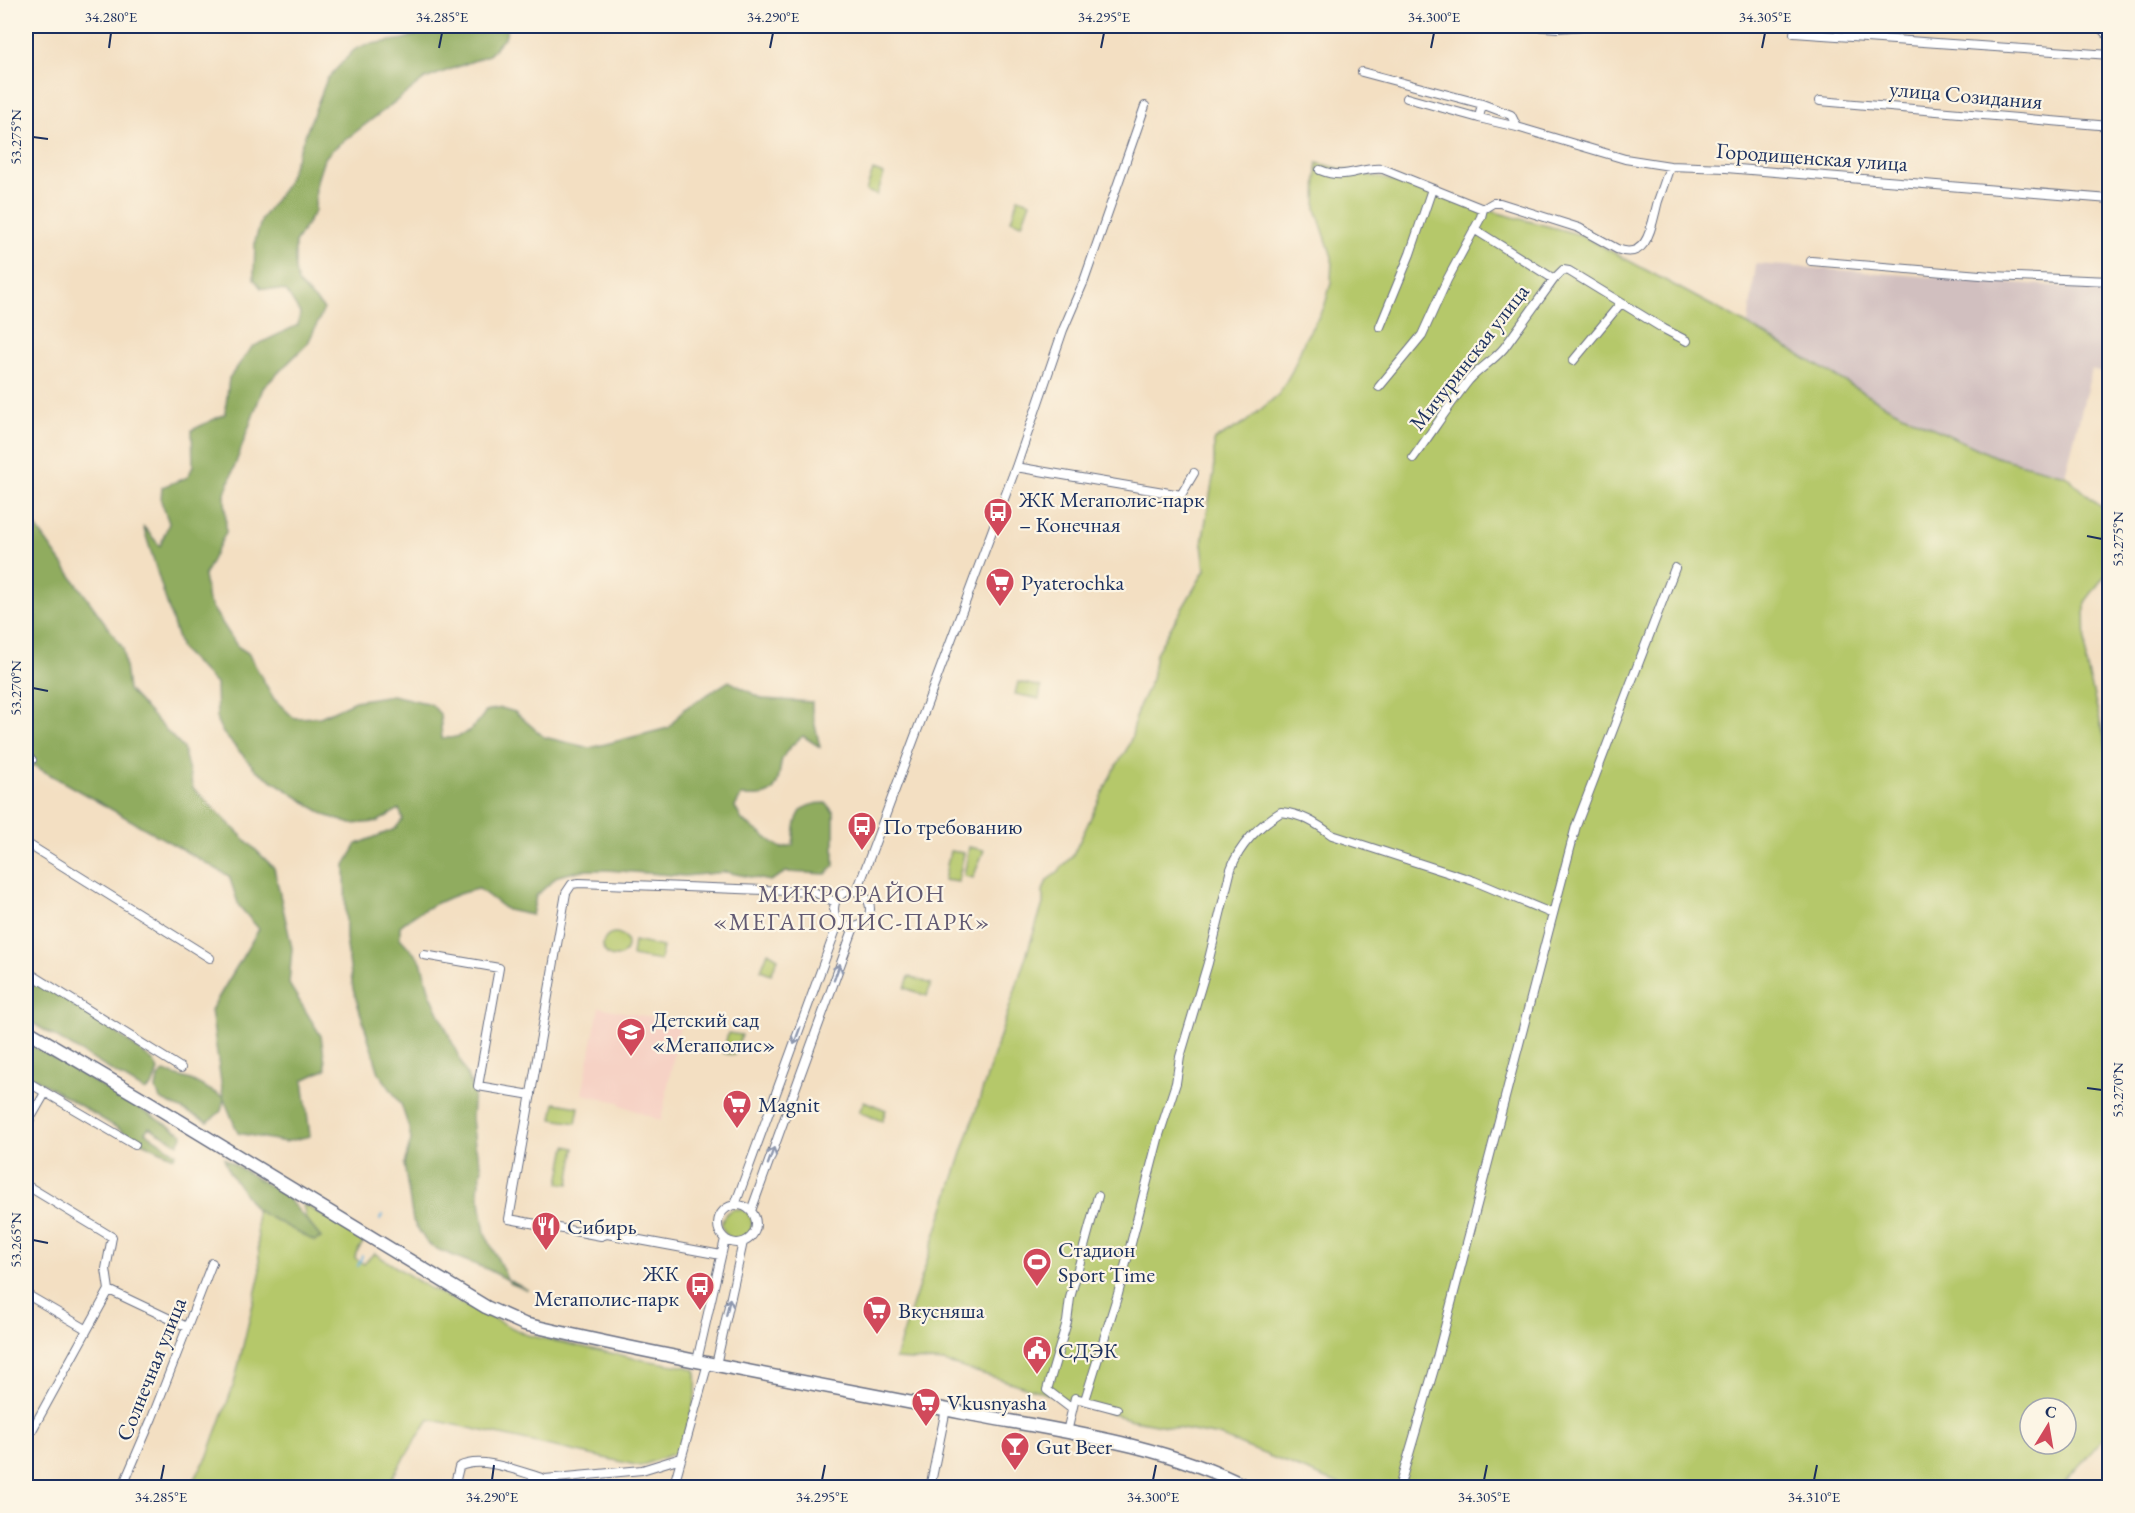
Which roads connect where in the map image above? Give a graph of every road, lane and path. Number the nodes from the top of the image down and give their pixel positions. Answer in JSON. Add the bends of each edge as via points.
{"nodes":[{"id":1,"x":1532,"y":26,"type":"edge"},
{"id":2,"x":1584,"y":26,"type":"edge"},
{"id":3,"x":2099,"y":26,"type":"edge"},
{"id":4,"x":1794,"y":33,"type":"dead end"},
{"id":5,"x":2109,"y":38,"type":"edge"},
{"id":6,"x":2109,"y":55,"type":"edge"},
{"id":7,"x":1362,"y":72,"type":"dead end"},
{"id":8,"x":1407,"y":98,"type":"dead end"},
{"id":9,"x":1820,"y":100,"type":"dead end"},
{"id":10,"x":1482,"y":104,"type":"junction"},
{"id":11,"x":1145,"y":106,"type":"dead end"},
{"id":12,"x":1479,"y":118,"type":"junction"},
{"id":13,"x":2109,"y":126,"type":"edge"},
{"id":14,"x":1517,"y":127,"type":"junction"},
{"id":15,"x":1670,"y":166,"type":"junction"},
{"id":16,"x":1320,"y":170,"type":"dead end"},
{"id":17,"x":1432,"y":189,"type":"junction"},
{"id":18,"x":2109,"y":199,"type":"edge"},
{"id":19,"x":1483,"y":209,"type":"junction"},
{"id":20,"x":1474,"y":229,"type":"junction"},
{"id":21,"x":1811,"y":261,"type":"dead end"},
{"id":22,"x":1554,"y":279,"type":"junction"},
{"id":23,"x":2109,"y":281,"type":"edge"},
{"id":24,"x":1620,"y":303,"type":"junction"},
{"id":25,"x":1380,"y":327,"type":"dead end"},
{"id":26,"x":1687,"y":341,"type":"dead end"},
{"id":27,"x":1573,"y":362,"type":"dead end"},
{"id":28,"x":1379,"y":387,"type":"dead end"},
{"id":29,"x":1413,"y":458,"type":"dead end"},
{"id":30,"x":1016,"y":467,"type":"junction"},
{"id":31,"x":1194,"y":472,"type":"dead end"},
{"id":32,"x":1675,"y":568,"type":"dead end"},
{"id":33,"x":26,"y":843,"type":"edge"},
{"id":34,"x":857,"y":891,"type":"junction"},
{"id":35,"x":835,"y":902,"type":"junction"},
{"id":36,"x":1553,"y":914,"type":"junction"},
{"id":37,"x":839,"y":921,"type":"junction"},
{"id":38,"x":854,"y":927,"type":"junction"},
{"id":39,"x":424,"y":955,"type":"dead end"},
{"id":40,"x":210,"y":958,"type":"dead end"},
{"id":41,"x":26,"y":971,"type":"edge"},
{"id":42,"x":26,"y":1030,"type":"edge"},
{"id":43,"x":181,"y":1068,"type":"dead end"},
{"id":44,"x":26,"y":1081,"type":"edge"},
{"id":45,"x":45,"y":1093,"type":"junction"},
{"id":46,"x":531,"y":1095,"type":"junction"},
{"id":47,"x":26,"y":1126,"type":"edge"},
{"id":48,"x":135,"y":1145,"type":"dead end"},
{"id":49,"x":26,"y":1185,"type":"edge"},
{"id":50,"x":1098,"y":1197,"type":"dead end"},
{"id":51,"x":735,"y":1205,"type":"junction"},
{"id":52,"x":751,"y":1211,"type":"junction"},
{"id":53,"x":725,"y":1239,"type":"junction"},
{"id":54,"x":743,"y":1242,"type":"junction"},
{"id":55,"x":721,"y":1256,"type":"junction"},
{"id":56,"x":212,"y":1263,"type":"dead end"},
{"id":57,"x":109,"y":1290,"type":"junction"},
{"id":58,"x":26,"y":1294,"type":"edge"},
{"id":59,"x":187,"y":1327,"type":"junction"},
{"id":60,"x":86,"y":1329,"type":"junction"},
{"id":61,"x":707,"y":1363,"type":"junction"},
{"id":62,"x":1085,"y":1400,"type":"junction"},
{"id":63,"x":946,"y":1409,"type":"junction"},
{"id":64,"x":1072,"y":1409,"type":"junction"},
{"id":65,"x":1117,"y":1409,"type":"dead end"},
{"id":66,"x":1067,"y":1432,"type":"junction"},
{"id":67,"x":26,"y":1439,"type":"edge"},
{"id":68,"x":681,"y":1458,"type":"junction"},
{"id":69,"x":545,"y":1479,"type":"junction"},
{"id":70,"x":122,"y":1488,"type":"edge"},
{"id":71,"x":454,"y":1488,"type":"edge"},
{"id":72,"x":531,"y":1488,"type":"edge"},
{"id":73,"x":673,"y":1488,"type":"edge"},
{"id":74,"x":930,"y":1488,"type":"edge"},
{"id":75,"x":1249,"y":1488,"type":"edge"},
{"id":76,"x":1400,"y":1488,"type":"edge"}],
"edges":[{"from":1,"to":2,"type":"street"},
{"from":3,"to":5,"type":"street"},
{"from":4,"to":6,"type":"street"},
{"from":7,"to":10,"type":"street","name":"Городищенская улица"},
{"from":8,"to":12,"type":"street","name":"Городищенская улица"},
{"from":9,"to":13,"type":"street","name":"улица Созидания"},
{"from":10,"to":12,"type":"street"},
{"from":10,"to":14,"type":"street","name":"Городищенская улица","via":[[1511,115]]},
{"from":11,"to":30,"type":"street"},
{"from":12,"to":14,"type":"street","name":"Городищенская улица"},
{"from":14,"to":15,"type":"street","name":"Городищенская улица","via":[[1625,159]]},
{"from":15,"to":18,"type":"street","name":"Городищенская улица"},
{"from":15,"to":19,"type":"street","via":[[1647,240],[1636,250],[1625,253],[1569,224],[1500,203]]},
{"from":16,"to":17,"type":"street","via":[[1339,175],[1383,169]]},
{"from":17,"to":19,"type":"street"},
{"from":17,"to":25,"type":"street"},
{"from":19,"to":20,"type":"street"},
{"from":20,"to":22,"type":"street"},
{"from":20,"to":28,"type":"street","via":[[1422,335]]},
{"from":21,"to":23,"type":"street"},
{"from":22,"to":24,"type":"street","via":[[1559,272],[1569,271]]},
{"from":22,"to":29,"type":"street","name":"Мичуринская улица","via":[[1496,358],[1470,380]]},
{"from":24,"to":26,"type":"street"},
{"from":24,"to":27,"type":"street"},
{"from":30,"to":31,"type":"street","via":[[1181,495]]},
{"from":30,"to":34,"type":"street"},
{"from":32,"to":36,"type":"street","via":[[1576,826]]},
{"from":33,"to":40,"type":"street"},
{"from":34,"to":35,"type":"street","via":[[844,892]]},
{"from":34,"to":38,"type":"street","via":[[868,901],[870,911],[866,920]]},
{"from":35,"to":37,"type":"street","via":[[834,912]]},
{"from":35,"to":46,"type":"street","via":[[814,892],[572,885],[566,893]]},
{"from":36,"to":62,"type":"street","via":[[1474,881],[1332,836],[1295,813],[1281,812],[1267,821],[1236,854],[1231,869],[1118,1294]]},
{"from":36,"to":76,"type":"street"},
{"from":37,"to":38,"type":"street"},
{"from":37,"to":51,"type":"street","one_way":true},
{"from":52,"to":38,"type":"street","one_way":true},
{"from":39,"to":46,"type":"street","via":[[499,968],[478,1086]]},
{"from":41,"to":43,"type":"street"},
{"from":42,"to":61,"type":"main road","via":[[486,1307],[524,1324]]},
{"from":44,"to":45,"type":"street"},
{"from":45,"to":47,"type":"street"},
{"from":45,"to":48,"type":"street"},
{"from":46,"to":55,"type":"street","via":[[509,1219]]},
{"from":49,"to":57,"type":"street","via":[[112,1237],[106,1269]]},
{"from":50,"to":64,"type":"street","via":[[1047,1390]]},
{"from":51,"to":52,"type":"street"},
{"from":51,"to":53,"type":"street","via":[[718,1219]]},
{"from":52,"to":54,"type":"street","via":[[756,1229]]},
{"from":53,"to":54,"type":"street"},
{"from":53,"to":55,"type":"street"},
{"from":61,"to":54,"type":"street","one_way":true},
{"from":55,"to":61,"type":"street"},
{"from":56,"to":59,"type":"street","name":"Солнечная улица"},
{"from":57,"to":59,"type":"street"},
{"from":57,"to":60,"type":"street"},
{"from":58,"to":60,"type":"street"},
{"from":59,"to":70,"type":"street","name":"Солнечная улица"},
{"from":60,"to":67,"type":"street"},
{"from":61,"to":63,"type":"main road"},
{"from":61,"to":68,"type":"street"},
{"from":62,"to":64,"type":"street","via":[[1075,1398]]},
{"from":62,"to":65,"type":"street"},
{"from":63,"to":66,"type":"main road"},
{"from":63,"to":74,"type":"street"},
{"from":64,"to":66,"type":"street"},
{"from":66,"to":75,"type":"main road","via":[[1187,1461]]},
{"from":68,"to":69,"type":"street","via":[[642,1470]]},
{"from":68,"to":73,"type":"street"},
{"from":69,"to":71,"type":"street","via":[[509,1467],[469,1462],[459,1467]]},
{"from":69,"to":72,"type":"street"}]}
